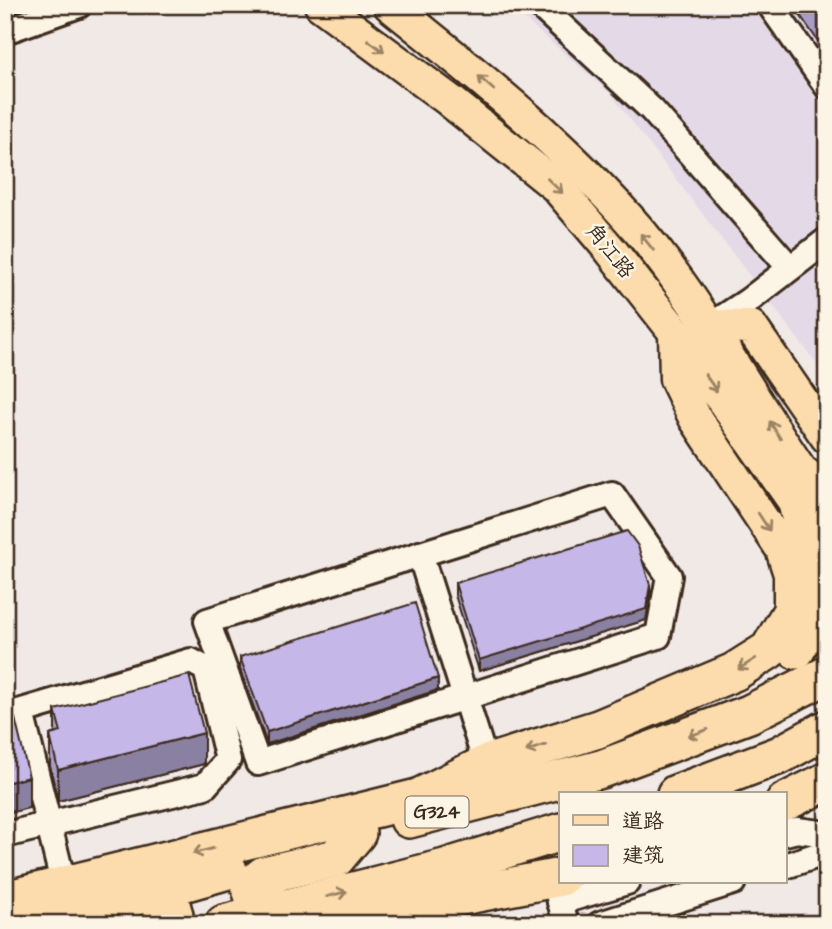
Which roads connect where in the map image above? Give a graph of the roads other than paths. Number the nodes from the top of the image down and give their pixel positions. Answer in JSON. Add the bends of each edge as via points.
{"nodes":[{"id":1,"x":79,"y":5,"type":"edge"},
{"id":2,"x":321,"y":5,"type":"edge"},
{"id":3,"x":390,"y":5,"type":"edge"},
{"id":4,"x":539,"y":5,"type":"edge"},
{"id":5,"x":770,"y":5,"type":"edge"},
{"id":6,"x":5,"y":30,"type":"edge"},
{"id":7,"x":827,"y":86,"type":"edge"},
{"id":8,"x":827,"y":240,"type":"edge"},
{"id":9,"x":790,"y":268,"type":"junction"},
{"id":10,"x":710,"y":326,"type":"junction"},
{"id":11,"x":675,"y":332,"type":"junction"},
{"id":12,"x":827,"y":437,"type":"edge"},
{"id":13,"x":814,"y":496,"type":"edge"},
{"id":14,"x":420,"y":554,"type":"junction"},
{"id":15,"x":827,"y":563,"type":"edge"},
{"id":16,"x":790,"y":614,"type":"joint"},
{"id":17,"x":827,"y":675,"type":"edge"},
{"id":18,"x":465,"y":697,"type":"junction"},
{"id":19,"x":13,"y":714,"type":"edge"},
{"id":20,"x":749,"y":715,"type":"junction"},
{"id":21,"x":827,"y":729,"type":"edge"},
{"id":22,"x":780,"y":755,"type":"junction"},
{"id":23,"x":827,"y":755,"type":"edge"},
{"id":24,"x":486,"y":764,"type":"junction"},
{"id":25,"x":827,"y":781,"type":"edge"},
{"id":26,"x":681,"y":792,"type":"edge"},
{"id":27,"x":786,"y":802,"type":"edge"},
{"id":28,"x":49,"y":824,"type":"junction"},
{"id":29,"x":357,"y":833,"type":"junction"},
{"id":30,"x":559,"y":833,"type":"edge"},
{"id":31,"x":786,"y":834,"type":"edge"},
{"id":32,"x":827,"y":834,"type":"edge"},
{"id":33,"x":5,"y":835,"type":"edge"},
{"id":34,"x":827,"y":852,"type":"edge"},
{"id":35,"x":786,"y":866,"type":"edge"},
{"id":36,"x":445,"y":868,"type":"junction"},
{"id":37,"x":612,"y":884,"type":"edge"},
{"id":38,"x":727,"y":884,"type":"edge"},
{"id":39,"x":65,"y":886,"type":"junction"},
{"id":40,"x":560,"y":891,"type":"edge"},
{"id":41,"x":142,"y":894,"type":"junction"},
{"id":42,"x":5,"y":900,"type":"edge"},
{"id":43,"x":282,"y":908,"type":"junction"},
{"id":44,"x":38,"y":924,"type":"edge"},
{"id":45,"x":163,"y":924,"type":"edge"},
{"id":46,"x":224,"y":924,"type":"edge"},
{"id":47,"x":342,"y":924,"type":"edge"},
{"id":48,"x":600,"y":924,"type":"edge"}],
"edges":[{"from":1,"to":6,"type":"street"},
{"from":2,"to":11,"type":"main road","name":"角江路","one_way":true,"via":[[556,186]]},
{"from":10,"to":3,"type":"main road","name":"角江路","one_way":true,"via":[[643,236],[576,163],[472,70]]},
{"from":4,"to":9,"type":"street","via":[[652,110]]},
{"from":5,"to":7,"type":"street"},
{"from":8,"to":9,"type":"street"},
{"from":9,"to":10,"type":"street"},
{"from":10,"to":12,"type":"main road","via":[[751,327]]},
{"from":13,"to":10,"type":"main road","name":"角江路","one_way":true},
{"from":11,"to":13,"type":"main road","name":"角江路","one_way":true},
{"from":11,"to":16,"type":"main road","one_way":true,"via":[[676,379],[695,418],[782,549],[790,574]]},
{"from":13,"to":15,"type":"main road","name":"角江路"},
{"from":13,"to":20,"type":"highway","via":[[814,617],[788,665]]},
{"from":14,"to":18,"type":"street"},
{"from":14,"to":18,"type":"street","via":[[612,494],[669,576],[658,636]]},
{"from":14,"to":18,"type":"street","via":[[207,621],[258,763]]},
{"from":16,"to":24,"type":"highway","one_way":true,"via":[[769,650],[734,672],[598,729]]},
{"from":17,"to":20,"type":"highway","number":"G324"},
{"from":18,"to":24,"type":"street"},
{"from":19,"to":28,"type":"street"},
{"from":19,"to":28,"type":"street","via":[[191,661],[206,669],[228,760],[205,786]]},
{"from":20,"to":29,"type":"highway","number":"G324","one_way":true,"via":[[601,769]]},
{"from":21,"to":22,"type":"highway"},
{"from":22,"to":23,"type":"highway"},
{"from":22,"to":26,"type":"highway"},
{"from":24,"to":39,"type":"highway","one_way":true,"via":[[418,798]]},
{"from":25,"to":27,"type":"highway"},
{"from":28,"to":33,"type":"street"},
{"from":28,"to":39,"type":"street"},
{"from":29,"to":41,"type":"highway","number":"G324"},
{"from":29,"to":43,"type":"highway","via":[[336,859],[264,875],[250,886],[255,900]]},
{"from":30,"to":36,"type":"highway"},
{"from":31,"to":32,"type":"street","via":[[797,830]]},
{"from":34,"to":35,"type":"street"},
{"from":36,"to":40,"type":"highway"},
{"from":43,"to":36,"type":"highway","one_way":true},
{"from":37,"to":40,"type":"street"},
{"from":38,"to":48,"type":"street"},
{"from":39,"to":42,"type":"highway"},
{"from":40,"to":47,"type":"highway","via":[[465,894]]},
{"from":41,"to":44,"type":"highway","number":"G324"},
{"from":41,"to":45,"type":"highway","via":[[170,901],[174,915]]},
{"from":43,"to":46,"type":"highway"}]}
